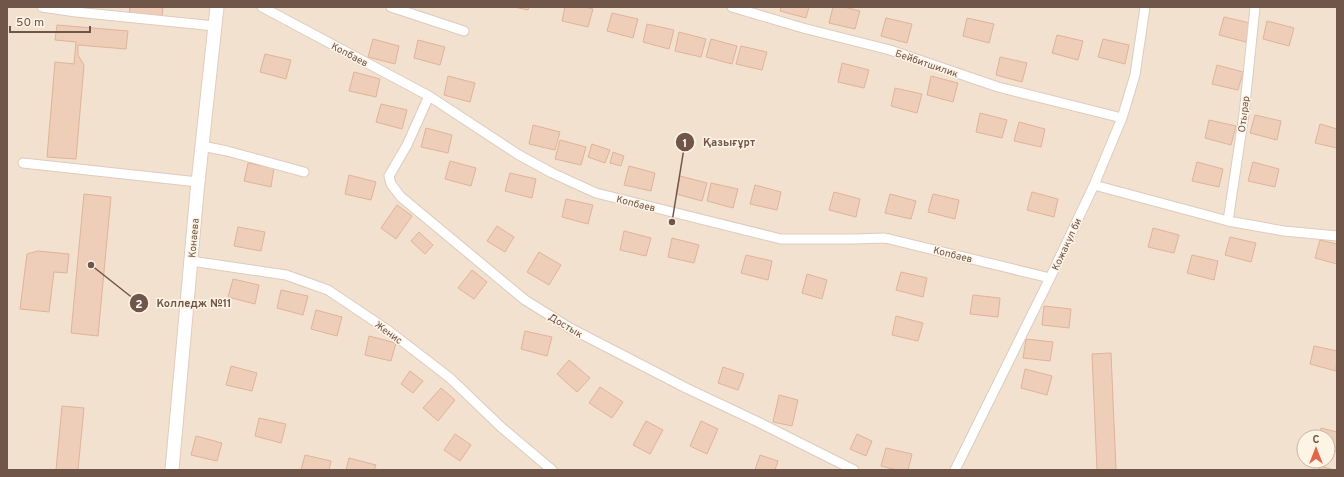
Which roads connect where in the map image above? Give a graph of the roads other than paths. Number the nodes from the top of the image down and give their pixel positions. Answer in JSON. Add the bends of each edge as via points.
{"nodes":[{"id":1,"x":42,"y":7,"type":"edge"},
{"id":2,"x":217,"y":7,"type":"edge"},
{"id":3,"x":262,"y":7,"type":"edge"},
{"id":4,"x":391,"y":7,"type":"edge"},
{"id":5,"x":732,"y":7,"type":"edge"},
{"id":6,"x":1145,"y":7,"type":"edge"},
{"id":7,"x":1255,"y":7,"type":"edge"},
{"id":8,"x":215,"y":26,"type":"junction"},
{"id":9,"x":464,"y":31,"type":"dead end"},
{"id":10,"x":429,"y":96,"type":"junction"},
{"id":11,"x":1122,"y":118,"type":"junction"},
{"id":12,"x":202,"y":146,"type":"junction"},
{"id":13,"x":23,"y":163,"type":"dead end"},
{"id":14,"x":304,"y":172,"type":"dead end"},
{"id":15,"x":198,"y":182,"type":"junction"},
{"id":16,"x":1094,"y":185,"type":"junction"},
{"id":17,"x":1228,"y":221,"type":"junction"},
{"id":18,"x":1337,"y":236,"type":"edge"},
{"id":19,"x":191,"y":262,"type":"junction"},
{"id":20,"x":1050,"y":278,"type":"junction"},
{"id":21,"x":175,"y":468,"type":"edge"},
{"id":22,"x":552,"y":470,"type":"edge"},
{"id":23,"x":854,"y":470,"type":"edge"},
{"id":24,"x":955,"y":470,"type":"edge"}],
"edges":[{"from":1,"to":8,"type":"street"},
{"from":2,"to":8,"type":"main road","name":"Конаева"},
{"from":3,"to":10,"type":"street","name":"Копбаев"},
{"from":4,"to":9,"type":"street"},
{"from":5,"to":11,"type":"street","name":"Бейбитшилик","via":[[890,50],[998,88]]},
{"from":6,"to":11,"type":"street","name":"Кожакул би","via":[[1136,75]]},
{"from":7,"to":17,"type":"street","name":"Отырар","via":[[1244,114]]},
{"from":8,"to":12,"type":"main road","name":"Конаева"},
{"from":10,"to":20,"type":"street","name":"Копбаев","via":[[519,156],[596,193],[781,239],[885,238]]},
{"from":10,"to":23,"type":"street","name":"Достык","via":[[407,146],[389,176],[391,184],[401,197],[525,300],[570,328]]},
{"from":11,"to":16,"type":"street","name":"Кожакул би"},
{"from":12,"to":14,"type":"street"},
{"from":12,"to":15,"type":"main road","name":"Конаева"},
{"from":13,"to":15,"type":"street"},
{"from":15,"to":19,"type":"main road","name":"Конаева"},
{"from":16,"to":17,"type":"street"},
{"from":16,"to":20,"type":"street","name":"Кожакул би"},
{"from":17,"to":18,"type":"street","via":[[1284,231]]},
{"from":19,"to":21,"type":"main road","name":"Конаева"},
{"from":19,"to":22,"type":"street","name":"Женис","via":[[286,275],[328,290],[389,331],[450,378],[501,427]]},
{"from":20,"to":24,"type":"street","name":"Кожакул би"}]}
